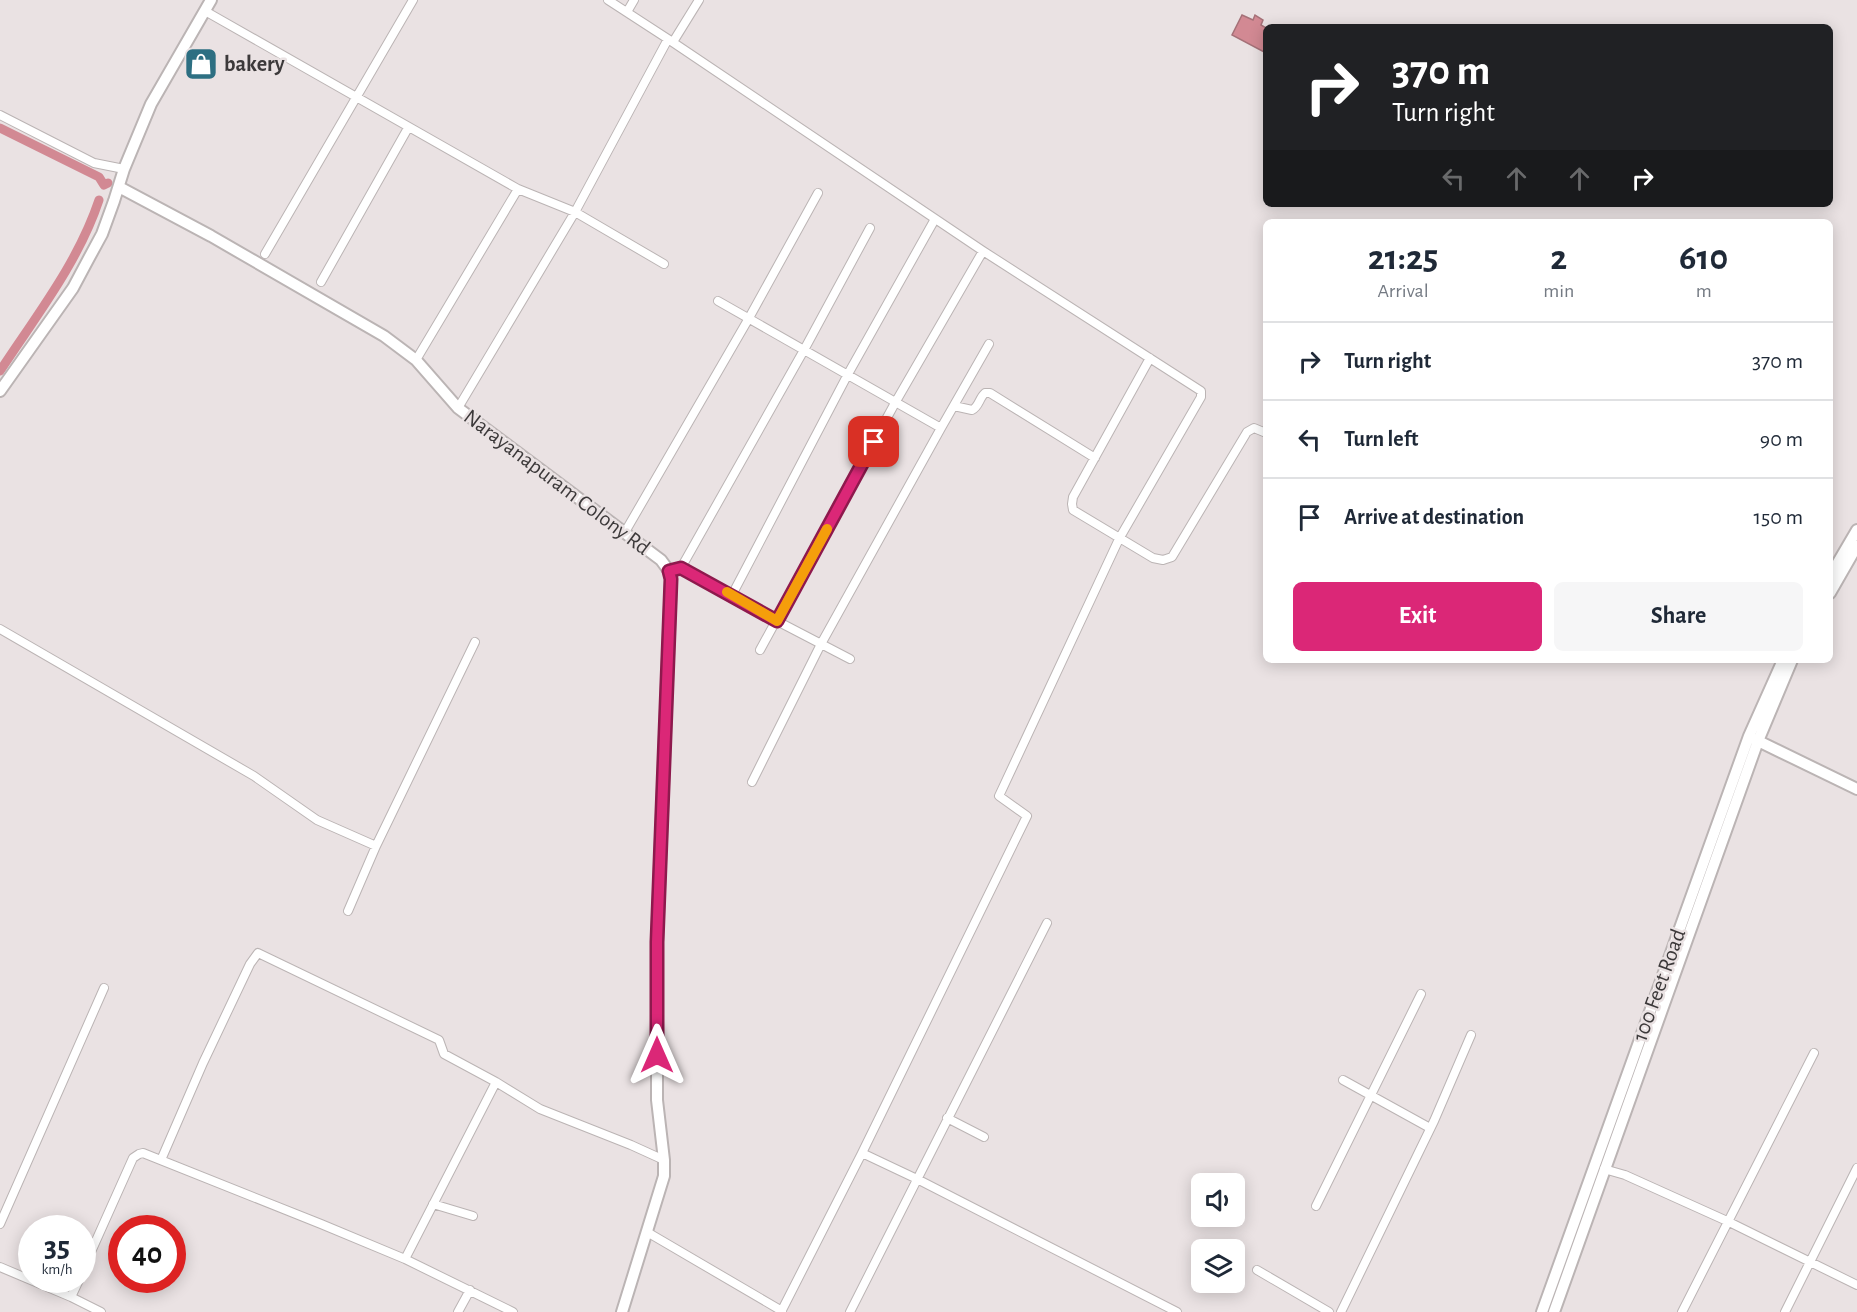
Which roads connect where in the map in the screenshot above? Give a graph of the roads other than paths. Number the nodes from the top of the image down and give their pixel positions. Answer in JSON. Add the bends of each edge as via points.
{"nodes":[{"id":1,"x":211,"y":0,"type":"edge"},
{"id":2,"x":413,"y":0,"type":"edge"},
{"id":3,"x":608,"y":0,"type":"edge"},
{"id":4,"x":634,"y":0,"type":"edge"},
{"id":5,"x":699,"y":0,"type":"edge"},
{"id":6,"x":205,"y":11,"type":"junction"},
{"id":7,"x":627,"y":12,"type":"junction"},
{"id":8,"x":670,"y":40,"type":"junction"},
{"id":9,"x":355,"y":97,"type":"junction"},
{"id":10,"x":0,"y":115,"type":"edge"},
{"id":11,"x":408,"y":128,"type":"junction"},
{"id":12,"x":124,"y":169,"type":"junction"},
{"id":13,"x":119,"y":187,"type":"junction"},
{"id":14,"x":518,"y":189,"type":"junction"},
{"id":15,"x":818,"y":193,"type":"dead end"},
{"id":16,"x":575,"y":212,"type":"junction"},
{"id":17,"x":935,"y":219,"type":"junction"},
{"id":18,"x":870,"y":228,"type":"dead end"},
{"id":19,"x":983,"y":251,"type":"junction"},
{"id":20,"x":265,"y":254,"type":"dead end"},
{"id":21,"x":664,"y":264,"type":"dead end"},
{"id":22,"x":321,"y":282,"type":"dead end"},
{"id":23,"x":718,"y":301,"type":"dead end"},
{"id":24,"x":748,"y":318,"type":"junction"},
{"id":25,"x":989,"y":345,"type":"dead end"},
{"id":26,"x":804,"y":350,"type":"junction"},
{"id":27,"x":1150,"y":358,"type":"junction"},
{"id":28,"x":416,"y":360,"type":"junction"},
{"id":29,"x":848,"y":374,"type":"junction"},
{"id":30,"x":0,"y":391,"type":"edge"},
{"id":31,"x":896,"y":403,"type":"junction"},
{"id":32,"x":954,"y":406,"type":"junction"},
{"id":33,"x":458,"y":408,"type":"junction"},
{"id":34,"x":941,"y":428,"type":"junction"},
{"id":35,"x":1263,"y":431,"type":"edge"},
{"id":36,"x":1095,"y":458,"type":"junction"},
{"id":37,"x":1857,"y":530,"type":"edge"},
{"id":38,"x":625,"y":532,"type":"junction"},
{"id":39,"x":1119,"y":539,"type":"junction"},
{"id":40,"x":1857,"y":546,"type":"edge"},
{"id":41,"x":681,"y":568,"type":"junction"},
{"id":42,"x":669,"y":571,"type":"junction"},
{"id":43,"x":1833,"y":571,"type":"edge"},
{"id":44,"x":1833,"y":588,"type":"edge"},
{"id":45,"x":732,"y":595,"type":"junction"},
{"id":46,"x":777,"y":621,"type":"junction"},
{"id":47,"x":0,"y":629,"type":"edge"},
{"id":48,"x":475,"y":642,"type":"dead end"},
{"id":49,"x":821,"y":644,"type":"junction"},
{"id":50,"x":760,"y":650,"type":"dead end"},
{"id":51,"x":850,"y":659,"type":"dead end"},
{"id":52,"x":1782,"y":663,"type":"edge"},
{"id":53,"x":1790,"y":663,"type":"edge"},
{"id":54,"x":1753,"y":738,"type":"junction"},
{"id":55,"x":752,"y":782,"type":"dead end"},
{"id":56,"x":1857,"y":789,"type":"edge"},
{"id":57,"x":376,"y":846,"type":"junction"},
{"id":58,"x":348,"y":911,"type":"dead end"},
{"id":59,"x":1047,"y":923,"type":"dead end"},
{"id":60,"x":104,"y":988,"type":"dead end"},
{"id":61,"x":1421,"y":994,"type":"dead end"},
{"id":62,"x":1471,"y":1035,"type":"dead end"},
{"id":63,"x":1814,"y":1053,"type":"dead end"},
{"id":64,"x":1343,"y":1080,"type":"dead end"},
{"id":65,"x":496,"y":1082,"type":"junction"},
{"id":66,"x":1371,"y":1095,"type":"junction"},
{"id":67,"x":948,"y":1118,"type":"junction"},
{"id":68,"x":1430,"y":1128,"type":"junction"},
{"id":69,"x":984,"y":1137,"type":"dead end"},
{"id":70,"x":862,"y":1153,"type":"junction"},
{"id":71,"x":161,"y":1160,"type":"junction"},
{"id":72,"x":664,"y":1160,"type":"junction"},
{"id":73,"x":1857,"y":1168,"type":"edge"},
{"id":74,"x":1604,"y":1169,"type":"junction"},
{"id":75,"x":917,"y":1179,"type":"junction"},
{"id":76,"x":434,"y":1204,"type":"junction"},
{"id":77,"x":1316,"y":1206,"type":"dead end"},
{"id":78,"x":472,"y":1216,"type":"dead end"},
{"id":79,"x":1727,"y":1221,"type":"junction"},
{"id":80,"x":0,"y":1224,"type":"edge"},
{"id":81,"x":647,"y":1232,"type":"junction"},
{"id":82,"x":96,"y":1241,"type":"edge"},
{"id":83,"x":405,"y":1259,"type":"junction"},
{"id":84,"x":1811,"y":1261,"type":"junction"},
{"id":85,"x":0,"y":1267,"type":"edge"},
{"id":86,"x":1257,"y":1270,"type":"dead end"},
{"id":87,"x":1857,"y":1285,"type":"edge"},
{"id":88,"x":470,"y":1290,"type":"junction"},
{"id":89,"x":73,"y":1293,"type":"edge"},
{"id":90,"x":71,"y":1297,"type":"junction"},
{"id":91,"x":782,"y":1311,"type":"edge"},
{"id":92,"x":101,"y":1312,"type":"edge"},
{"id":93,"x":459,"y":1312,"type":"edge"},
{"id":94,"x":513,"y":1312,"type":"edge"},
{"id":95,"x":622,"y":1312,"type":"edge"},
{"id":96,"x":850,"y":1312,"type":"edge"},
{"id":97,"x":1178,"y":1312,"type":"edge"},
{"id":98,"x":1329,"y":1312,"type":"edge"},
{"id":99,"x":1341,"y":1312,"type":"edge"},
{"id":100,"x":1542,"y":1312,"type":"edge"},
{"id":101,"x":1554,"y":1312,"type":"edge"},
{"id":102,"x":1682,"y":1312,"type":"edge"},
{"id":103,"x":1785,"y":1312,"type":"edge"}],
"edges":[{"from":1,"to":6,"type":"street"},
{"from":2,"to":9,"type":"street"},
{"from":3,"to":7,"type":"street"},
{"from":4,"to":7,"type":"street"},
{"from":5,"to":8,"type":"street"},
{"from":6,"to":9,"type":"street"},
{"from":6,"to":12,"type":"street","via":[[151,104]]},
{"from":7,"to":8,"type":"street"},
{"from":8,"to":16,"type":"street"},
{"from":8,"to":17,"type":"street"},
{"from":9,"to":11,"type":"street"},
{"from":9,"to":20,"type":"street"},
{"from":10,"to":12,"type":"street","via":[[94,163]]},
{"from":11,"to":14,"type":"street"},
{"from":11,"to":22,"type":"street"},
{"from":12,"to":13,"type":"street"},
{"from":13,"to":28,"type":"street","name":"Narayanapuram Colony Rd","via":[[384,336]]},
{"from":13,"to":30,"type":"street","via":[[102,234],[72,288]]},
{"from":14,"to":16,"type":"street"},
{"from":14,"to":28,"type":"street"},
{"from":15,"to":24,"type":"street"},
{"from":16,"to":21,"type":"street"},
{"from":16,"to":33,"type":"street"},
{"from":17,"to":19,"type":"street"},
{"from":17,"to":29,"type":"street"},
{"from":18,"to":26,"type":"street"},
{"from":19,"to":27,"type":"street"},
{"from":19,"to":31,"type":"street"},
{"from":23,"to":24,"type":"street"},
{"from":24,"to":26,"type":"street"},
{"from":24,"to":38,"type":"street"},
{"from":25,"to":32,"type":"street"},
{"from":26,"to":29,"type":"street"},
{"from":26,"to":41,"type":"street"},
{"from":27,"to":36,"type":"street"},
{"from":27,"to":39,"type":"street","via":[[1202,395]]},
{"from":28,"to":33,"type":"street","name":"Narayanapuram Colony Rd"},
{"from":29,"to":31,"type":"street"},
{"from":29,"to":45,"type":"street"},
{"from":31,"to":34,"type":"street"},
{"from":31,"to":46,"type":"street"},
{"from":32,"to":34,"type":"street"},
{"from":32,"to":36,"type":"street","via":[[976,409],[982,395],[990,393]]},
{"from":33,"to":38,"type":"street","name":"Narayanapuram Colony Rd"},
{"from":34,"to":49,"type":"street"},
{"from":35,"to":39,"type":"street","via":[[1257,428],[1247,432],[1172,557],[1153,558]]},
{"from":36,"to":39,"type":"street","via":[[1073,496],[1073,510]]},
{"from":37,"to":43,"type":"street"},
{"from":38,"to":42,"type":"street","name":"Narayanapuram Colony Rd"},
{"from":39,"to":70,"type":"street","via":[[999,796],[1027,816]]},
{"from":40,"to":44,"type":"street"},
{"from":41,"to":42,"type":"street"},
{"from":41,"to":45,"type":"street"},
{"from":42,"to":72,"type":"street","name":"Narayanapuram Colony Rd","via":[[657,942],[657,1100]]},
{"from":45,"to":46,"type":"street"},
{"from":46,"to":49,"type":"street"},
{"from":46,"to":50,"type":"street"},
{"from":47,"to":57,"type":"street","via":[[254,776],[317,820]]},
{"from":48,"to":57,"type":"street"},
{"from":49,"to":51,"type":"street"},
{"from":49,"to":55,"type":"street"},
{"from":52,"to":54,"type":"street","name":"100 Feet Road"},
{"from":53,"to":54,"type":"street","name":"100 Feet Road"},
{"from":54,"to":56,"type":"street"},
{"from":54,"to":74,"type":"street","name":"100 Feet Road"},
{"from":54,"to":100,"type":"street","name":"100 Feet Road"},
{"from":57,"to":58,"type":"street"},
{"from":59,"to":67,"type":"street"},
{"from":60,"to":80,"type":"street"},
{"from":61,"to":66,"type":"street"},
{"from":62,"to":68,"type":"street"},
{"from":63,"to":79,"type":"street"},
{"from":64,"to":66,"type":"street"},
{"from":65,"to":71,"type":"street","via":[[444,1054],[439,1040],[259,953],[203,1063]]},
{"from":65,"to":72,"type":"street","via":[[540,1108]]},
{"from":65,"to":76,"type":"street"},
{"from":66,"to":68,"type":"street"},
{"from":66,"to":77,"type":"street"},
{"from":67,"to":69,"type":"street"},
{"from":67,"to":75,"type":"street"},
{"from":68,"to":99,"type":"street"},
{"from":70,"to":75,"type":"street"},
{"from":70,"to":91,"type":"street"},
{"from":71,"to":82,"type":"street","via":[[143,1153],[133,1158]]},
{"from":71,"to":83,"type":"street"},
{"from":72,"to":81,"type":"street","name":"Narayanapuram Colony Rd"},
{"from":73,"to":84,"type":"street"},
{"from":74,"to":79,"type":"street"},
{"from":74,"to":101,"type":"street","name":"100 Feet Road"},
{"from":75,"to":96,"type":"street"},
{"from":75,"to":97,"type":"street"},
{"from":76,"to":78,"type":"street"},
{"from":76,"to":83,"type":"street"},
{"from":79,"to":84,"type":"street"},
{"from":79,"to":102,"type":"street"},
{"from":81,"to":91,"type":"street"},
{"from":81,"to":95,"type":"street","name":"Narayanapuram Colony Rd"},
{"from":83,"to":88,"type":"street"},
{"from":84,"to":87,"type":"street"},
{"from":84,"to":103,"type":"street"},
{"from":85,"to":90,"type":"street"},
{"from":86,"to":98,"type":"street"},
{"from":88,"to":93,"type":"street"},
{"from":88,"to":94,"type":"street"},
{"from":89,"to":90,"type":"street"},
{"from":90,"to":92,"type":"street"}]}
